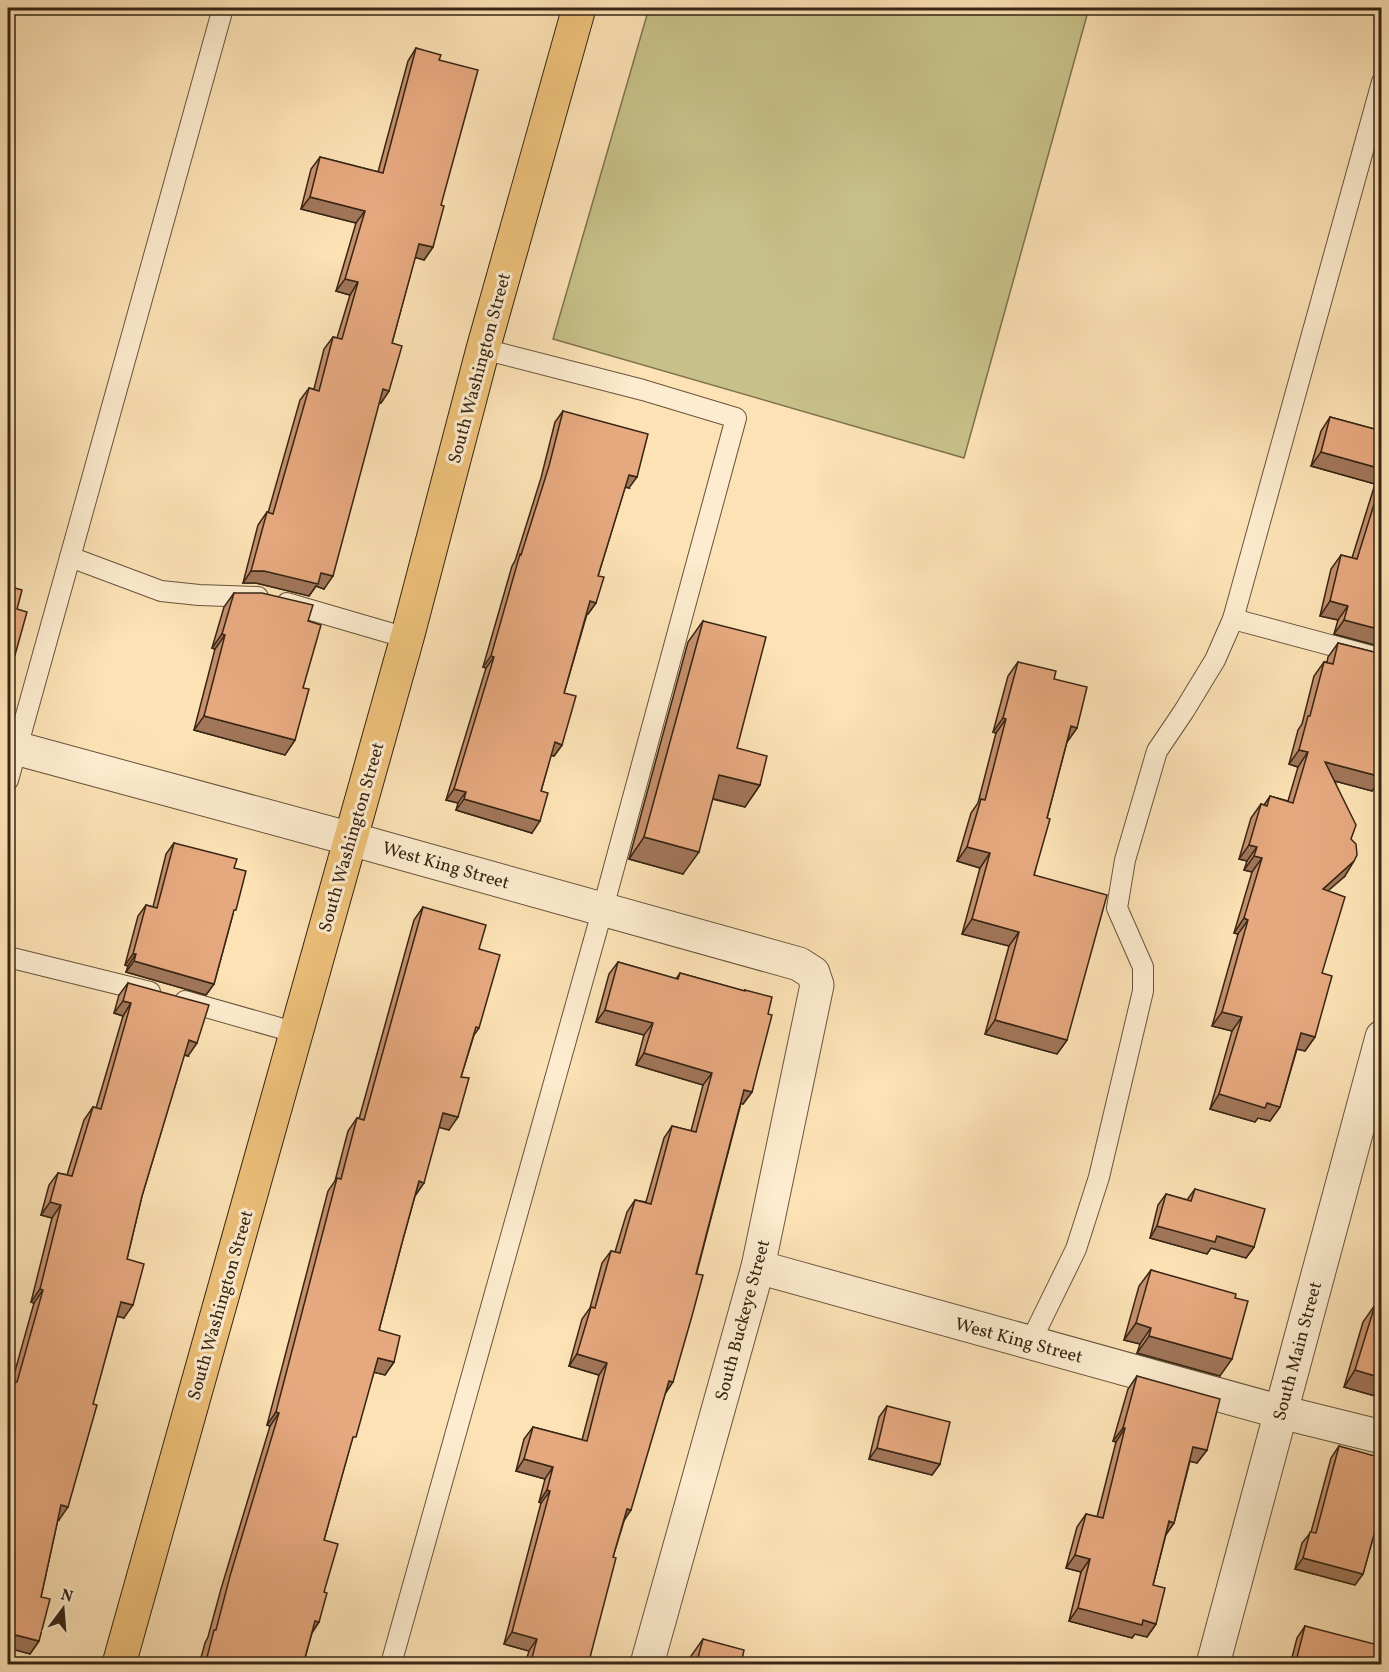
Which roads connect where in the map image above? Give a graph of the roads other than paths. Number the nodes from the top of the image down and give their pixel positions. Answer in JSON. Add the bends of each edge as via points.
{"nodes":[{"id":1,"x":223,"y":8,"type":"edge"},
{"id":2,"x":579,"y":8,"type":"edge"},
{"id":3,"x":1382,"y":82,"type":"edge"},
{"id":4,"x":483,"y":349,"type":"junction"},
{"id":5,"x":70,"y":557,"type":"junction"},
{"id":6,"x":1233,"y":619,"type":"junction"},
{"id":7,"x":407,"y":638,"type":"junction"},
{"id":8,"x":1382,"y":660,"type":"edge"},
{"id":9,"x":12,"y":747,"type":"edge"},
{"id":10,"x":8,"y":780,"type":"edge"},
{"id":11,"x":351,"y":838,"type":"junction"},
{"id":12,"x":603,"y":909,"type":"junction"},
{"id":13,"x":8,"y":957,"type":"edge"},
{"id":14,"x":813,"y":973,"type":"joint"},
{"id":15,"x":297,"y":1033,"type":"junction"},
{"id":16,"x":1382,"y":1036,"type":"edge"},
{"id":17,"x":758,"y":1267,"type":"junction"},
{"id":18,"x":1030,"y":1343,"type":"junction"},
{"id":19,"x":1281,"y":1412,"type":"junction"},
{"id":20,"x":1382,"y":1437,"type":"edge"},
{"id":21,"x":119,"y":1665,"type":"edge"},
{"id":22,"x":391,"y":1665,"type":"edge"},
{"id":23,"x":647,"y":1665,"type":"edge"},
{"id":24,"x":1213,"y":1665,"type":"edge"}],
"edges":[{"from":1,"to":5,"type":"lane"},
{"from":2,"to":4,"type":"main road","name":"South Washington Street"},
{"from":3,"to":6,"type":"lane"},
{"from":4,"to":7,"type":"main road","name":"South Washington Street"},
{"from":4,"to":12,"type":"lane","via":[[736,418]]},
{"from":5,"to":7,"type":"lane","via":[[161,591],[253,596],[294,604]]},
{"from":5,"to":9,"type":"lane"},
{"from":6,"to":8,"type":"lane"},
{"from":6,"to":18,"type":"lane","via":[[1215,660],[1157,751],[1125,860],[1117,908],[1143,967],[1143,991],[1099,1178],[1076,1249]]},
{"from":7,"to":11,"type":"main road","name":"South Washington Street"},
{"from":9,"to":10,"type":"lane"},
{"from":9,"to":11,"type":"street","name":"West King Street"},
{"from":11,"to":12,"type":"street","name":"West King Street"},
{"from":11,"to":15,"type":"main road","name":"South Washington Street"},
{"from":12,"to":14,"type":"street","name":"West King Street","via":[[799,964]]},
{"from":12,"to":22,"type":"lane"},
{"from":13,"to":15,"type":"lane","via":[[116,982]]},
{"from":14,"to":17,"type":"street","name":"South Buckeye Street","via":[[817,985]]},
{"from":15,"to":21,"type":"main road","name":"South Washington Street"},
{"from":16,"to":19,"type":"street","name":"South Main Street"},
{"from":17,"to":18,"type":"street","name":"West King Street"},
{"from":17,"to":23,"type":"street","name":"South Buckeye Street"},
{"from":18,"to":19,"type":"street","name":"West King Street"},
{"from":19,"to":20,"type":"street","name":"West King Street"},
{"from":19,"to":24,"type":"street","name":"South Main Street"}]}
